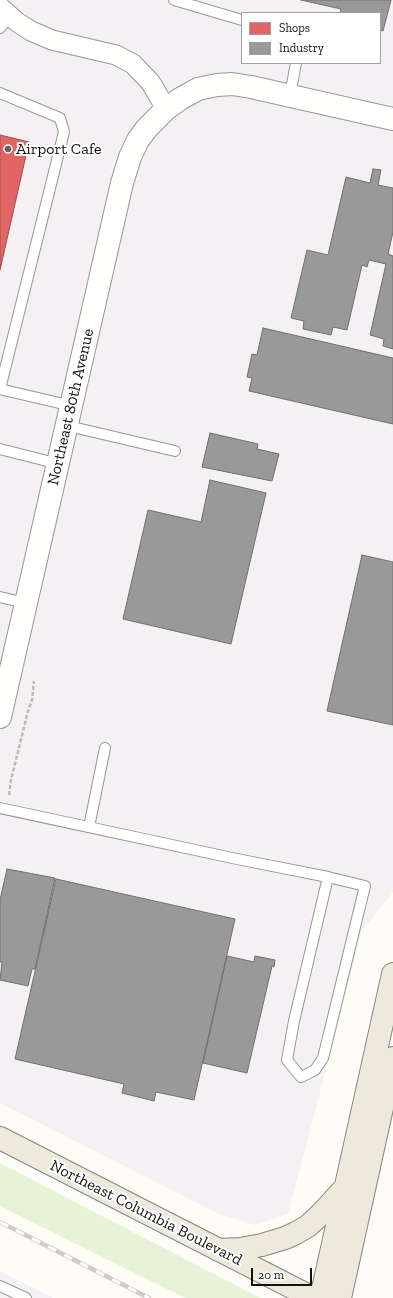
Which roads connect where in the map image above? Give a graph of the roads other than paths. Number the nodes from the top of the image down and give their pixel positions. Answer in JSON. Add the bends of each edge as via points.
{"nodes":[{"id":1,"x":174,"y":0,"type":"edge"},
{"id":2,"x":190,"y":2,"type":"edge"},
{"id":3,"x":3,"y":17,"type":"edge"},
{"id":4,"x":241,"y":20,"type":"edge"},
{"id":5,"x":296,"y":64,"type":"edge"},
{"id":6,"x":0,"y":93,"type":"edge"},
{"id":7,"x":290,"y":96,"type":"junction"},
{"id":8,"x":166,"y":109,"type":"junction"},
{"id":9,"x":393,"y":119,"type":"edge"},
{"id":10,"x":0,"y":389,"type":"edge"},
{"id":11,"x":70,"y":416,"type":"junction"},
{"id":12,"x":0,"y":449,"type":"edge"},
{"id":13,"x":175,"y":451,"type":"dead end"},
{"id":14,"x":59,"y":464,"type":"junction"},
{"id":15,"x":0,"y":597,"type":"edge"},
{"id":16,"x":26,"y":603,"type":"junction"},
{"id":17,"x":0,"y":717,"type":"edge"},
{"id":18,"x":105,"y":748,"type":"dead end"},
{"id":19,"x":4,"y":809,"type":"edge"},
{"id":20,"x":89,"y":827,"type":"junction"},
{"id":21,"x":328,"y":877,"type":"junction"},
{"id":22,"x":393,"y":974,"type":"edge"},
{"id":23,"x":393,"y":1058,"type":"edge"},
{"id":24,"x":0,"y":1138,"type":"edge"},
{"id":25,"x":345,"y":1188,"type":"junction"},
{"id":26,"x":218,"y":1250,"type":"junction"},
{"id":27,"x":0,"y":1286,"type":"edge"},
{"id":28,"x":26,"y":1298,"type":"edge"},
{"id":29,"x":313,"y":1298,"type":"edge"},
{"id":30,"x":321,"y":1298,"type":"edge"},
{"id":31,"x":340,"y":1298,"type":"edge"}],
"edges":[{"from":1,"to":2,"type":"lane"},
{"from":2,"to":4,"type":"lane"},
{"from":3,"to":8,"type":"street","via":[[52,40],[116,55],[133,64],[150,83]]},
{"from":5,"to":7,"type":"lane"},
{"from":6,"to":10,"type":"lane","via":[[60,118],[64,132]]},
{"from":7,"to":8,"type":"street","name":"Northeast 80th Avenue","via":[[232,84],[217,85],[198,90]]},
{"from":7,"to":9,"type":"street","name":"Northeast 80th Avenue"},
{"from":8,"to":11,"type":"street","name":"Northeast 80th Avenue","via":[[138,140],[130,157]]},
{"from":10,"to":11,"type":"lane"},
{"from":11,"to":13,"type":"lane"},
{"from":11,"to":14,"type":"street","name":"Northeast 80th Avenue"},
{"from":12,"to":14,"type":"lane"},
{"from":14,"to":16,"type":"street","name":"Northeast 80th Avenue"},
{"from":15,"to":16,"type":"lane"},
{"from":16,"to":17,"type":"street","name":"Northeast 80th Avenue"},
{"from":18,"to":20,"type":"lane"},
{"from":19,"to":20,"type":"lane"},
{"from":20,"to":21,"type":"lane"},
{"from":21,"to":21,"type":"lane","via":[[287,1060],[301,1077],[315,1070],[323,1058],[365,886]]},
{"from":22,"to":25,"type":"main road"},
{"from":23,"to":31,"type":"main road"},
{"from":24,"to":26,"type":"main road","name":"Northeast Columbia Boulevard"},
{"from":25,"to":26,"type":"main road","via":[[322,1214],[296,1233],[262,1245]]},
{"from":25,"to":30,"type":"main road"},
{"from":26,"to":29,"type":"main road","name":"Northeast Columbia Boulevard"},
{"from":27,"to":28,"type":"lane"}]}
